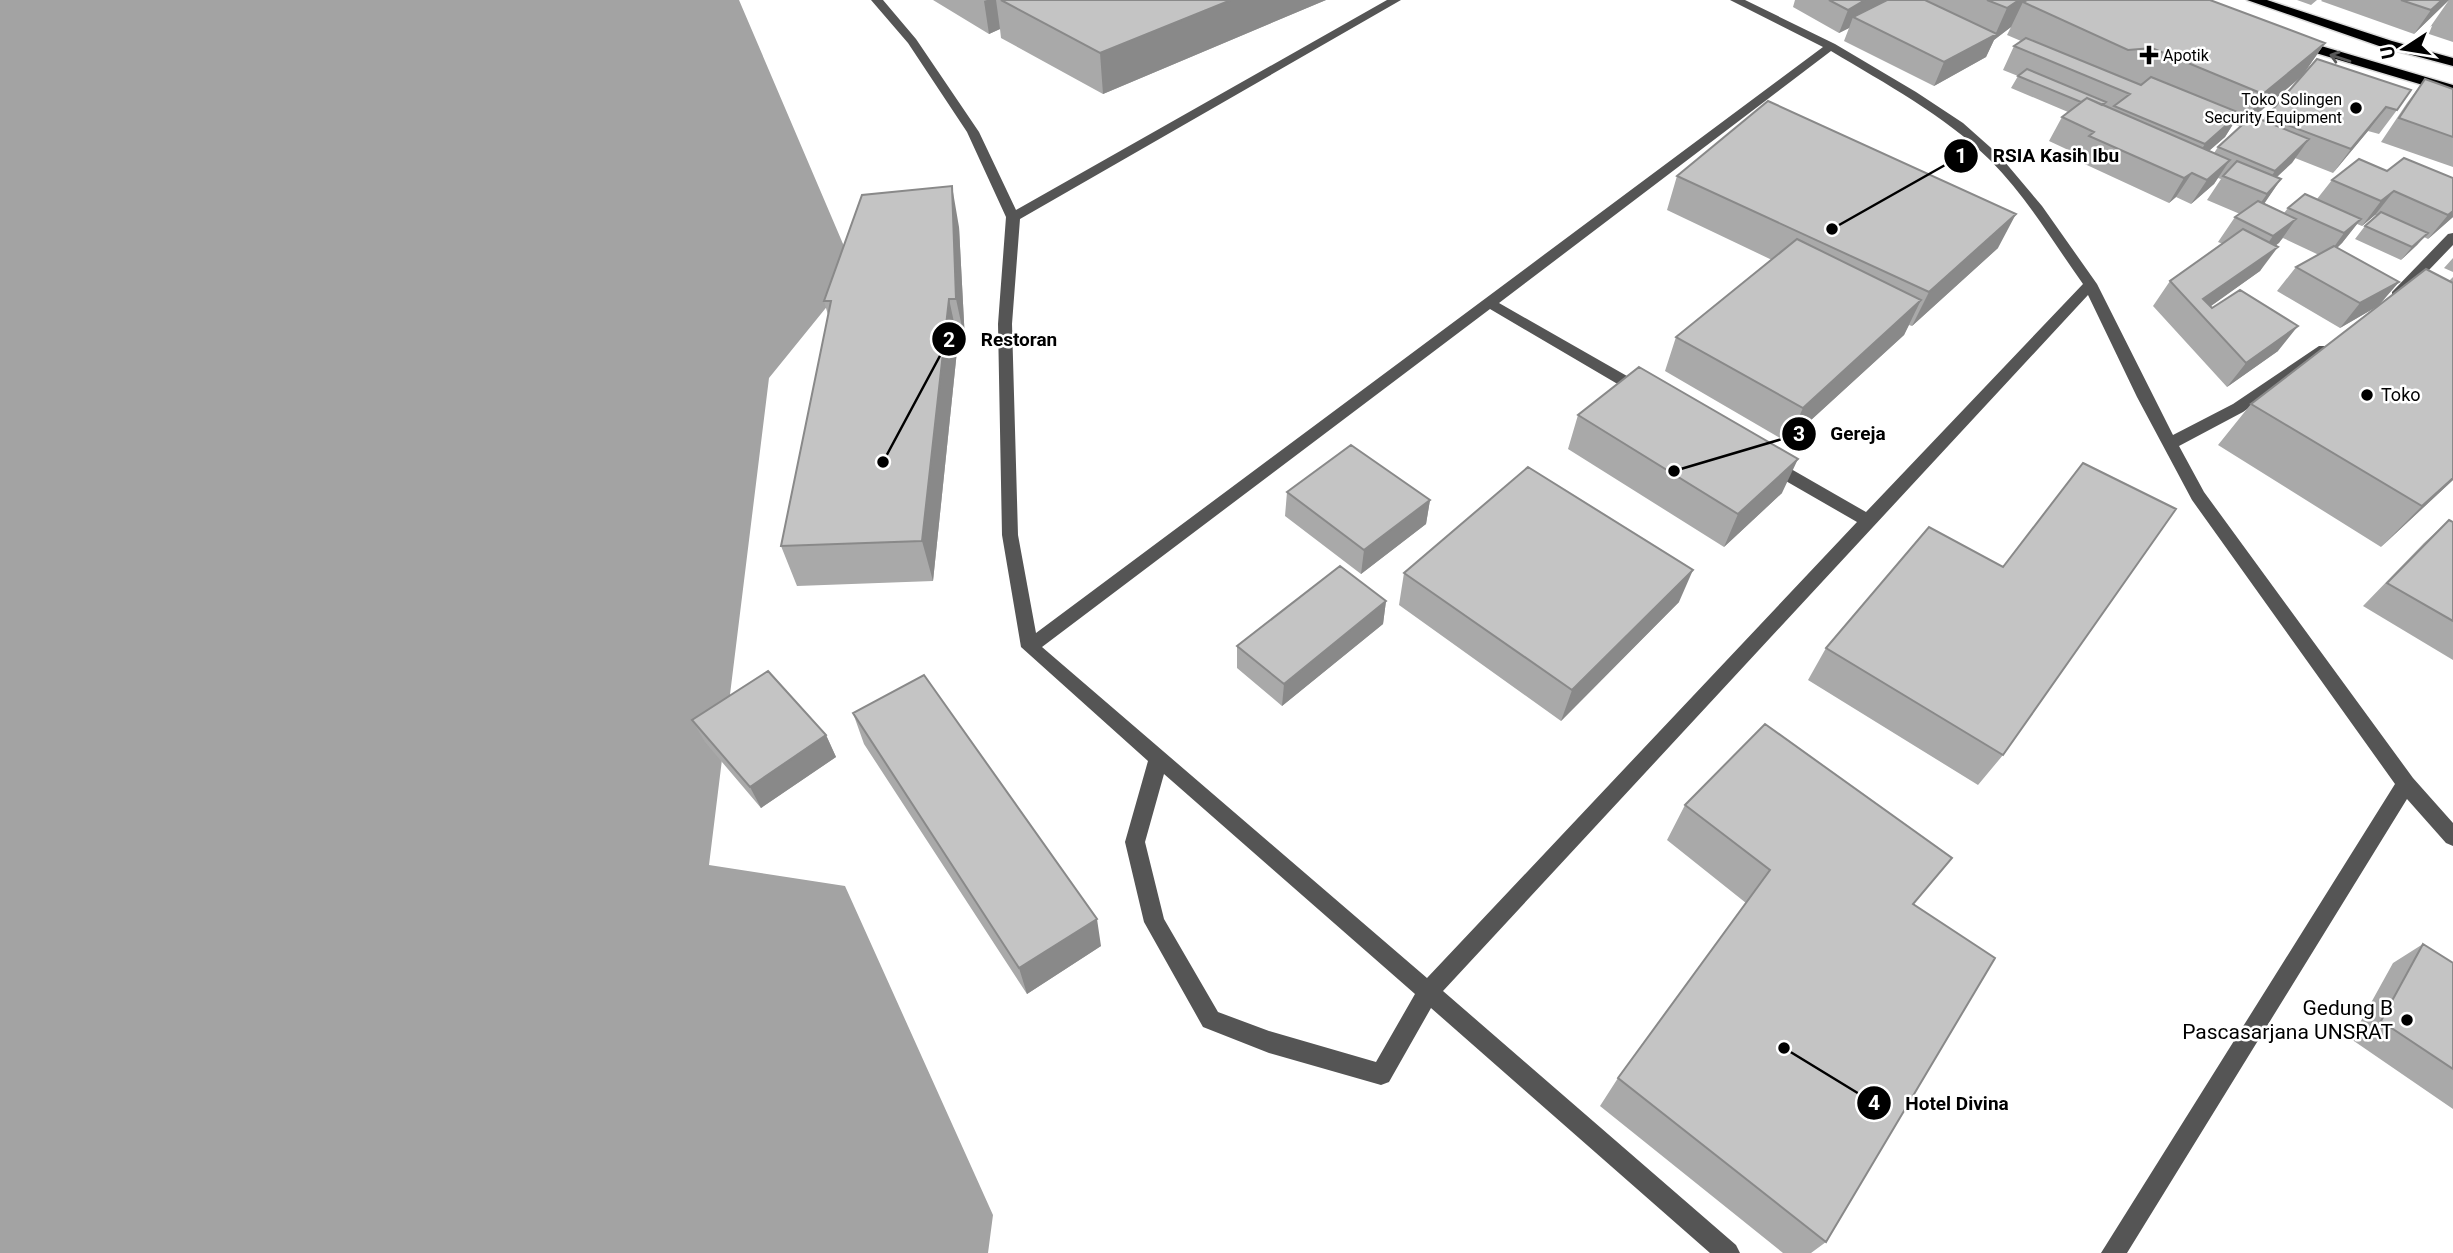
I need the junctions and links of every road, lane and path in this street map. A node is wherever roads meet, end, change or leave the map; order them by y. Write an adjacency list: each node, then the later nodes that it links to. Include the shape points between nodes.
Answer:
1 (877, 0): 9 (street, via 912,41 973,132)
2 (1395, 0): 9 (street)
3 (1736, 0): 6 (street)
4 (2254, 0): 7 (highway)
5 (2285, 39): 8 (highway, one-way to 5)
6 (1831, 46): 11 (street, via 1959,126 1995,158); 12 (street)
7 (2453, 62)
8 (2453, 90)
9 (1013, 217): 19 (street, via 1005,324 1010,535)
10 (2453, 237): 13 (street)
11 (2090, 285): 16 (street); 18 (street)
12 (1489, 303): 15 (street); 19 (street)
13 (2388, 305)
14 (2334, 342): 16 (street, via 2238,408)
15 (1655, 398)
16 (2170, 444): 21 (street, via 2198,496)
17 (1761, 460): 18 (street)
18 (1868, 521): 23 (street)
19 (1030, 647): 20 (street)
20 (1159, 758): 23 (street); 23 (street, via 1135,842 1154,922 1211,1020 1381,1074)
21 (2406, 784): 22 (street); 25 (street)
22 (2453, 837)
23 (1428, 992): 24 (street)
24 (1728, 1253)
25 (2113, 1253)

